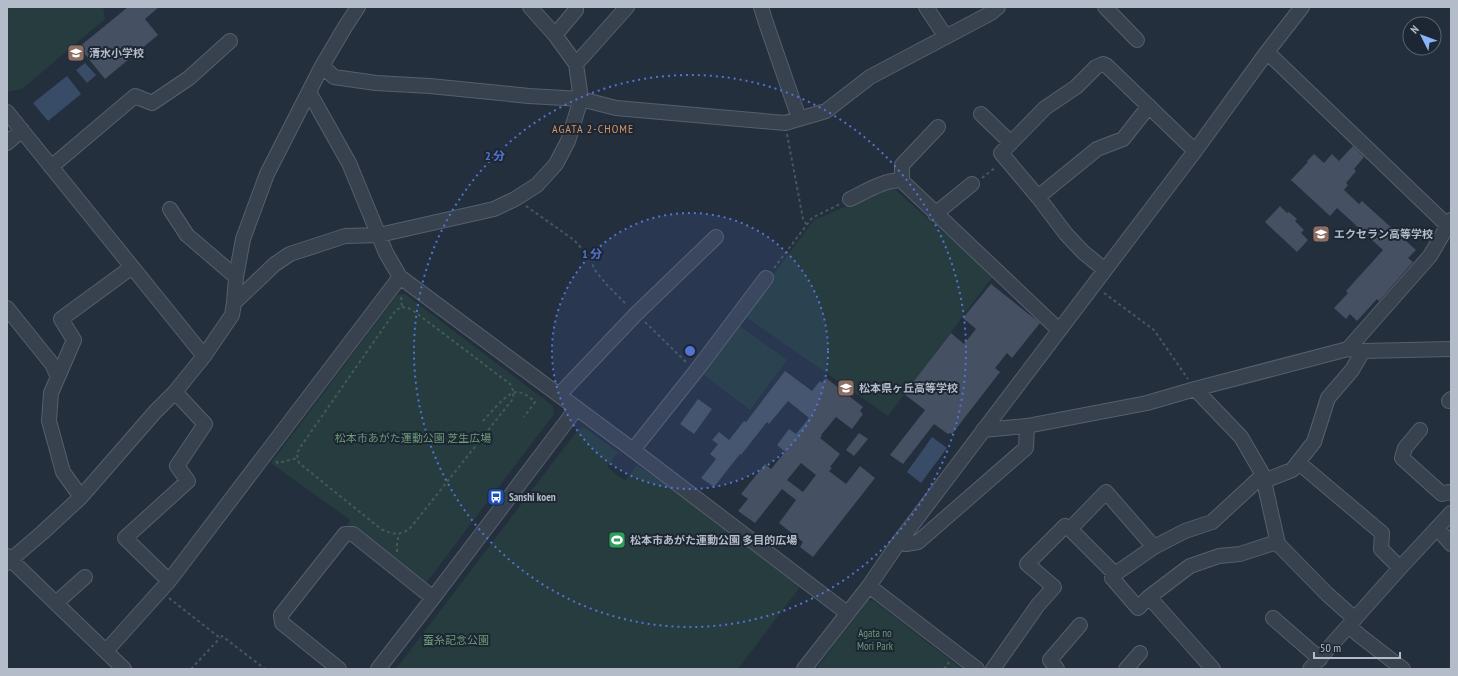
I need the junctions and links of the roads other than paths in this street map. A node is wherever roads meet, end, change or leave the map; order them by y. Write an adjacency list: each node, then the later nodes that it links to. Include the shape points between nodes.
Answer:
1 (358, 7): 16 (street)
2 (530, 7): 10 (street)
3 (576, 7): 10 (street)
4 (627, 7): 15 (street)
5 (761, 7): 22 (street)
6 (926, 7): 11 (street)
7 (998, 7): 11 (street)
8 (1302, 7): 14 (street)
9 (1101, 9): 12 (street)
10 (555, 35): 15 (street)
11 (946, 37): 22 (street, via 870,77 826,111)
12 (1137, 40)
13 (230, 41): 28 (street, via 189,78 152,103 135,96)
14 (1267, 52): 27 (street); 35 (street)
15 (576, 64): 18 (street)
16 (322, 66): 17 (street); 18 (street, via 334,77 376,83)
17 (309, 92): 36 (street, via 349,163); 40 (street, via 267,174 243,238)
18 (580, 99): 22 (street, via 616,108 784,123); 36 (street, via 568,141 556,164 537,185 494,209)
19 (1149, 106): 26 (street, via 1107,66 1100,64 1076,87 1045,108); 27 (street); 31 (street, via 1123,139 1097,149)
20 (7, 112): 24 (street)
21 (981, 114): 26 (street)
22 (799, 118)
23 (938, 127): 29 (street, via 902,165)
24 (22, 130): 25 (street); 28 (street)
25 (7, 143)
26 (1011, 143): 31 (street, via 1001,153)
27 (1195, 151): 39 (street)
28 (51, 167): 38 (street)
29 (902, 181): 32 (street, via 896,179); 34 (street)
30 (972, 184): 34 (street)
31 (1038, 196): 39 (street, via 1082,252)
32 (850, 199)
33 (170, 208): 40 (street, via 187,235)
34 (935, 214): 45 (street)
35 (1449, 223): 46 (street, via 1430,256)
36 (379, 235): 41 (street); 43 (street, via 345,236 290,254 275,264)
37 (716, 237): 53 (street, via 636,314)
38 (132, 267): 49 (street); 50 (street, via 61,318 74,340)
39 (1105, 270): 45 (street)
40 (236, 277): 43 (street)
41 (400, 277): 53 (street); 74 (street)
42 (766, 278): 58 (street)
43 (234, 303): 49 (street, via 232,316)
44 (7, 308): 50 (street, via 52,364)
45 (1059, 330): 56 (street)
46 (1348, 349): 48 (street); 51 (street)
47 (1451, 349): 48 (street)
48 (1363, 351): 59 (street, via 1352,370 1328,398 1314,442)
49 (204, 356): 52 (street)
50 (58, 377): 62 (street, via 51,393 49,421 64,472)
51 (1194, 388): 55 (street, via 1147,403); 60 (street, via 1241,437)
52 (175, 392): 62 (street); 74 (street, via 205,424 177,466 188,481 125,538)
53 (560, 395): 54 (street)
54 (576, 408): 58 (street); 77 (street)
55 (1027, 426): 56 (street); 66 (street, via 1026,448 918,542)
56 (983, 430): 66 (street)
57 (1420, 430): 61 (street, via 1405,448 1402,458 1442,494)
58 (633, 450): 79 (street)
59 (1298, 463): 60 (street, via 1292,470); 71 (street, via 1382,533 1381,549)
60 (1264, 478): 67 (street); 69 (street, via 1212,522 1185,531)
61 (1451, 493)
62 (81, 497): 70 (street)
63 (1451, 513): 64 (street)
64 (1437, 528): 68 (street); 71 (street)
65 (1070, 529): 69 (street, via 1106,492); 72 (street); 91 (street, via 1065,526 1027,564 1054,587 1038,605)
66 (899, 542): 75 (street)
67 (1277, 542): 76 (street, via 1190,566); 81 (street)
68 (1451, 544)
69 (1154, 547): 72 (street)
70 (8, 560): 78 (street)
71 (1400, 568): 81 (street)
72 (1115, 574): 76 (street, via 1112,578 1138,608)
73 (85, 577): 78 (street)
74 (169, 581): 83 (street)
75 (869, 586): 79 (street); 90 (street)
76 (1149, 597): 94 (street)
77 (433, 598): 87 (street, via 353,534 345,534 281,615 282,623); 88 (street)
78 (56, 603): 83 (street)
79 (847, 613): 89 (street)
80 (1273, 618): 85 (street)
81 (1352, 622): 85 (street); 95 (street, via 1359,635)
82 (1080, 625): 92 (street, via 1050,660)
83 (106, 651): 86 (street)
84 (1140, 653): 93 (street)
85 (1315, 664)
86 (120, 668)
87 (339, 669)
88 (378, 669)
89 (804, 669)
90 (977, 669)
91 (993, 669)
92 (1058, 669)
93 (1126, 669)
94 (1213, 669)
95 (1403, 669)

